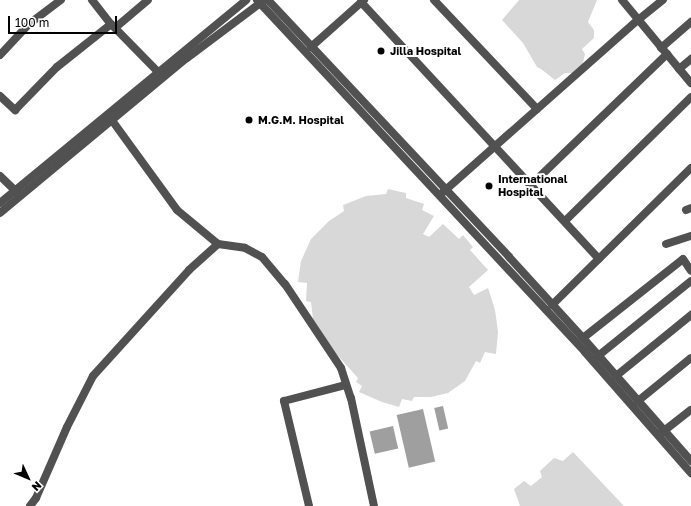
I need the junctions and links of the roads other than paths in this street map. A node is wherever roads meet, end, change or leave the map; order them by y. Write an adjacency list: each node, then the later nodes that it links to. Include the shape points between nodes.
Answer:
1 (61, 0): 15 (street, via 29,24)
2 (92, 0): 12 (street)
3 (148, 0): 12 (street)
4 (246, 0): 18 (street)
5 (434, 0): 22 (street)
6 (622, 0): 10 (street)
7 (663, 0): 10 (street)
8 (262, 1): 13 (street); 23 (street, via 218,33); 30 (street)
9 (362, 1): 13 (street); 24 (street)
10 (638, 20): 14 (street); 22 (street)
11 (691, 22): 14 (street)
12 (113, 26): 18 (street); 20 (street, via 57,67 15,110)
13 (312, 47): 28 (street)
14 (664, 51): 17 (street); 27 (street)
15 (0, 54)
16 (691, 59): 17 (street)
17 (680, 69): 19 (street)
18 (159, 73): 29 (street)
19 (691, 83)
20 (0, 96)
21 (691, 97): 33 (street)
22 (537, 109): 24 (street)
23 (111, 120): 29 (street); 35 (street, via 177,210)
24 (495, 146): 27 (street); 28 (street)
25 (691, 168): 37 (street)
26 (0, 176): 29 (street)
27 (531, 185): 33 (street)
28 (446, 190): 30 (street); 40 (street)
29 (18, 193): 31 (street); 32 (street)
30 (439, 195): 49 (street)
31 (0, 203)
32 (0, 213)
33 (565, 221): 37 (street)
34 (691, 236): 36 (street)
35 (218, 244): 46 (street, via 245,248 262,258 285,284 341,368); 52 (street, via 189,270 93,376)
36 (666, 244)
37 (599, 259): 40 (street)
38 (691, 268): 42 (street, via 683,259)
39 (691, 281): 43 (street)
40 (552, 305): 42 (street)
41 (691, 315): 45 (street)
42 (583, 338): 43 (street)
43 (598, 356): 45 (street)
44 (691, 358): 47 (street)
45 (616, 376): 47 (street)
46 (346, 385): 53 (street, via 284,401); 54 (street)
47 (638, 401): 49 (street)
48 (691, 410): 49 (street)
49 (660, 433): 50 (street); 51 (street)
50 (691, 462)
51 (691, 473)
52 (30, 506)
53 (309, 506)
54 (374, 506)

